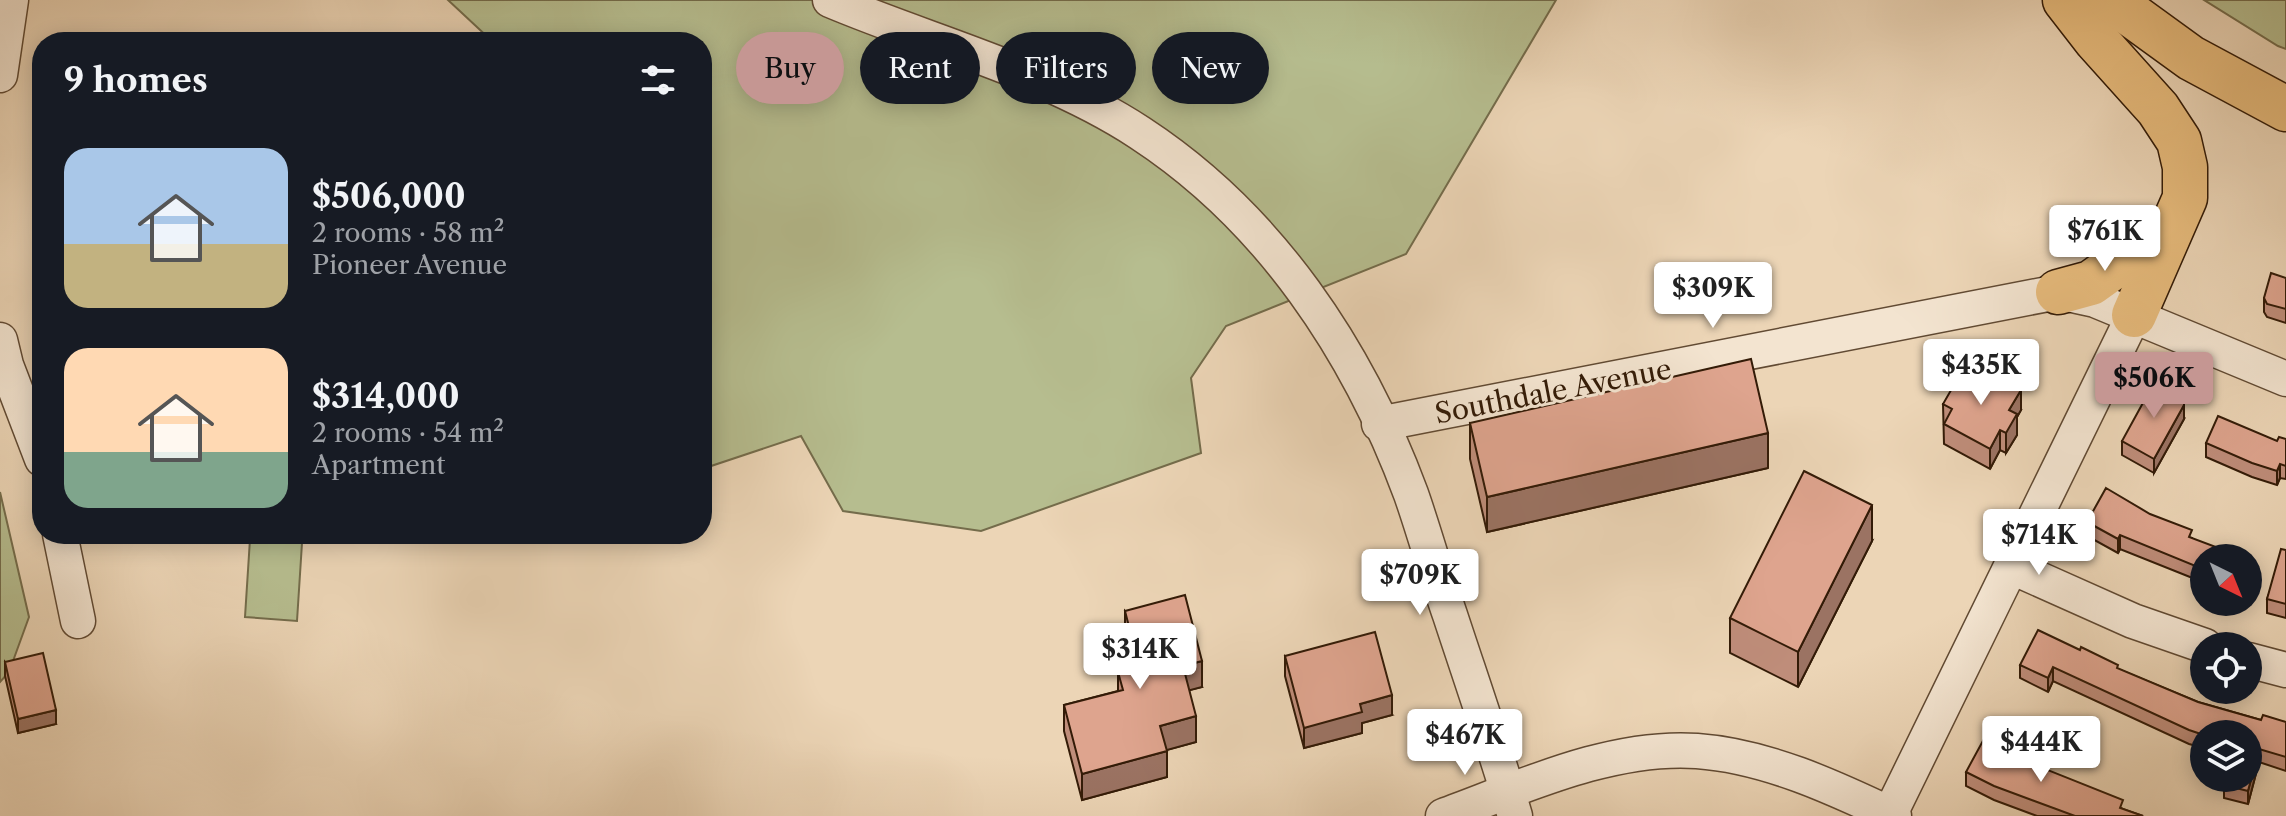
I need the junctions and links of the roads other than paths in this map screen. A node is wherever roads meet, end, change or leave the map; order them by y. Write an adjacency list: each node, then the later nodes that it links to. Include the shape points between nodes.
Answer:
1 (11, 0): 5 (street)
2 (830, 0): 12 (street, via 1066,93 1140,133 1277,254 1317,307)
3 (2065, 0): 7 (highway, via 2179,141 2185,198)
4 (2111, 0): 6 (highway, via 2191,58)
5 (0, 75)
6 (2286, 109)
7 (2177, 221): 8 (highway, via 2091,283); 9 (highway)
8 (2058, 292): 9 (street); 12 (street, Southdale Avenue)
9 (2134, 315): 11 (street); 15 (street)
10 (0, 340): 13 (street)
11 (2286, 379)
12 (1379, 424): 20 (street, via 1410,493)
13 (32, 433)
14 (61, 544): 16 (street)
15 (2012, 567): 17 (street); 21 (street)
16 (78, 621)
17 (2190, 641)
18 (2262, 664): 19 (street)
19 (2286, 670)
20 (1511, 804): 21 (street, via 1620,758 1694,751 1760,762); 22 (street)
21 (1892, 815)
22 (1443, 816)

